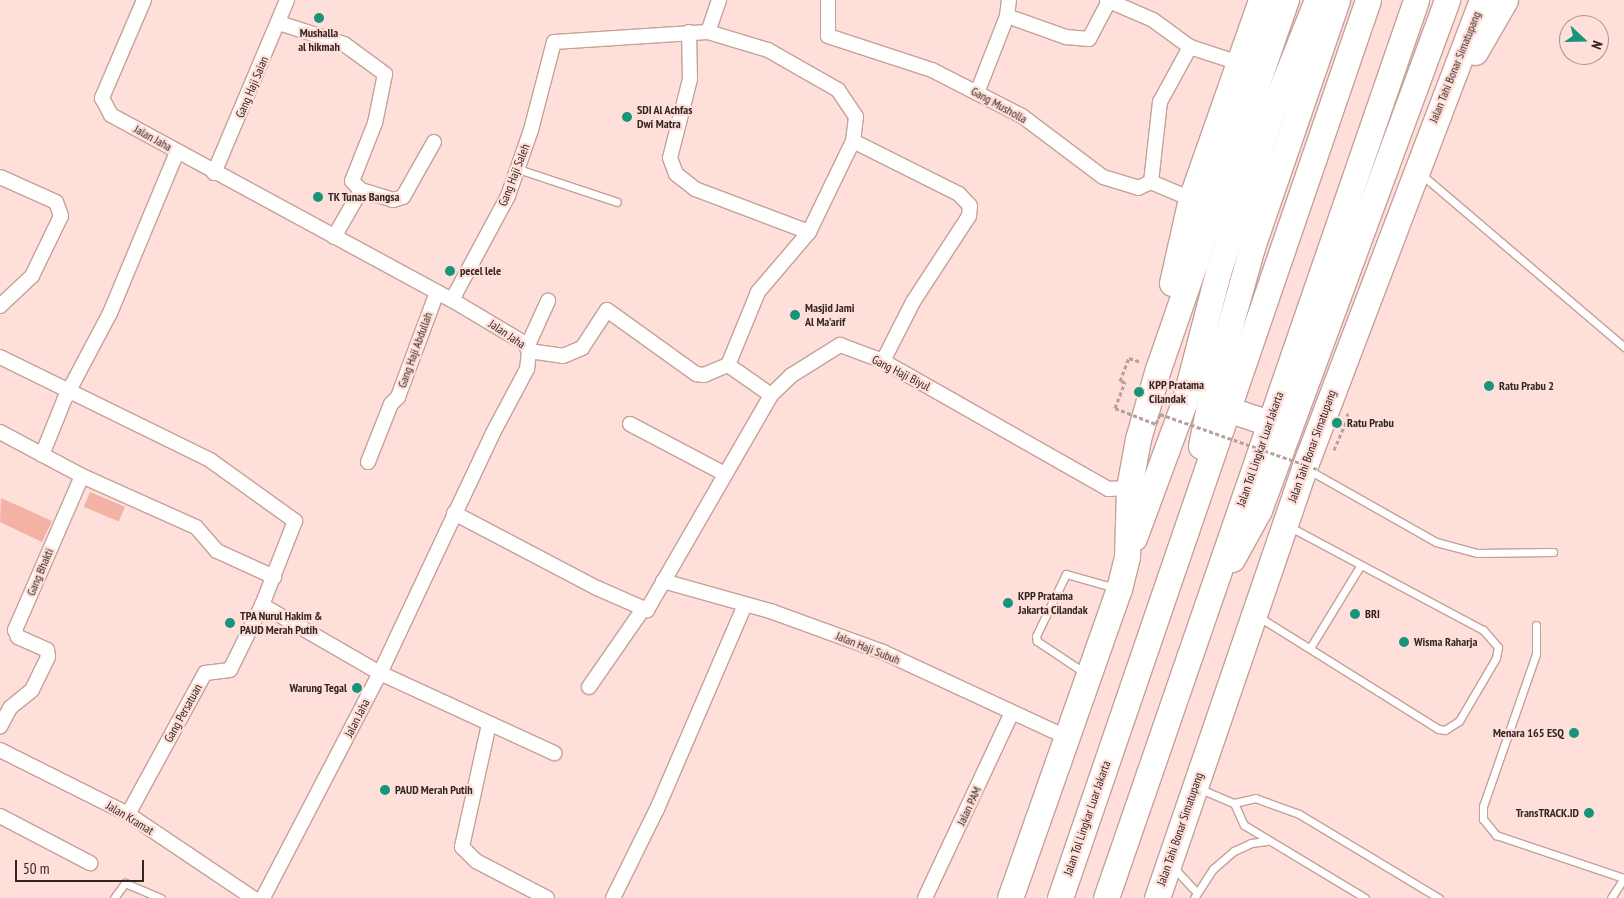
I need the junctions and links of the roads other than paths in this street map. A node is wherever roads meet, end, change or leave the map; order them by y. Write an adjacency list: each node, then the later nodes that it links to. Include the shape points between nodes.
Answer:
1 (144, 0): 26 (street, Jalan Jaha, via 102,98 111,115)
2 (287, 0): 17 (street, Gang Haji Saian)
3 (719, 0): 19 (street)
4 (828, 0): 22 (street, Gang Musholla, via 828,36 932,70)
5 (1009, 0): 16 (street)
6 (1108, 0): 16 (street, via 1089,39 1066,37); 20 (street, via 1153,20)
7 (1261, 0): 21 (highway)
8 (1286, 0): 45 (highway)
9 (1317, 0): 63 (highway, via 1272,112 1219,269 1184,403)
10 (1337, 0): 60 (highway, via 1232,315 1213,386)
11 (1368, 0): 49 (highway, Jalan Tol Lingkar Luar Jakarta)
12 (1416, 0): 50 (highway, Jalan Tol Lingkar Luar Jakarta)
13 (1447, 0): 64 (highway, via 1259,510 1237,554 1227,563)
14 (1482, 0): 23 (highway, Jalan Tahi Bonar Simatupang)
15 (1505, 0): 23 (highway)
16 (1007, 16): 22 (street)
17 (280, 23): 29 (street, Gang Haji Saian); 32 (street, via 344,44 385,74 374,123 352,181)
18 (689, 32): 19 (street); 27 (street, Gang Haji Saleh, via 554,42); 35 (street, via 690,79 670,158 676,174 695,189)
19 (708, 32): 24 (street, via 768,50 838,90 856,117)
20 (1190, 47): 21 (street); 31 (street, via 1160,102)
21 (1239, 63): 33 (highway)
22 (977, 93): 31 (street, Gang Musholla, via 1022,116 1103,177 1138,188)
23 (1432, 125): 28 (highway, Jalan Tahi Bonar Simatupang)
24 (853, 141): 35 (street); 44 (street, via 959,194 970,206 969,216 914,302)
25 (434, 142): 32 (street, via 403,197 393,200)
26 (177, 152): 29 (street, Jalan Jaha); 47 (street, via 110,313)
27 (518, 169): 34 (lane); 38 (street, Gang Haji Saleh, via 508,196)
28 (1416, 169): 41 (lane); 55 (highway, Jalan Tahi Bonar Simatupang)
29 (214, 173): 36 (street, Jalan Jaha)
30 (0, 177): 40 (street, via 56,202 61,216 32,276)
31 (1151, 182): 33 (street, Gang Musholla)
32 (361, 190): 36 (street)
33 (1191, 199): 45 (highway)
34 (617, 202)
35 (809, 232): 46 (street, via 758,292)
36 (334, 237): 37 (street, Jalan Jaha)
37 (437, 292): 38 (street, Jalan Jaha); 54 (street, Gang Haji Abdullah, via 398,397 391,404)
38 (452, 300): 42 (street, Jalan Jaha)
39 (548, 301): 42 (street)
40 (0, 306)
41 (1624, 347)
42 (528, 349): 46 (street, via 563,356 582,348 608,310 696,374 704,376); 59 (street, Jalan Jaha, via 527,369)
43 (0, 357): 47 (street)
44 (883, 361): 48 (street, Gang Haji Biyul, via 840,345 792,375); 58 (street, Gang Haji Biyul, via 1108,489)
45 (1160, 362): 58 (highway, via 1138,438)
46 (728, 365): 48 (street)
47 (70, 390): 53 (street); 66 (street, Gang Persatuan, via 210,460 295,520)
48 (771, 396): 56 (street)
49 (1228, 408): 50 (highway); 60 (highway, Jalan Tol Lingkar Luar Jakarta)
50 (1269, 423): 64 (highway, Jalan Tol Lingkar Luar Jakarta)
51 (630, 424): 56 (street)
52 (0, 432): 53 (street)
53 (42, 455): 57 (street)
54 (368, 462)
55 (1310, 468): 61 (highway, Jalan Tahi Bonar Simatupang); 62 (lane, via 1442,544 1477,553)
56 (725, 474): 67 (street)
57 (82, 476): 66 (street, via 196,527 217,551); 80 (street, Gang Bhakti, via 15,630 18,637 47,650 48,657 32,690 10,708)
58 (1130, 488): 63 (highway)
59 (454, 513): 71 (street); 75 (street, Jalan Jaha)
60 (1189, 520): 88 (highway, Jalan Tol Lingkar Luar Jakarta)
61 (1284, 524): 65 (lane); 72 (highway, Jalan Tahi Bonar Simatupang)
62 (1553, 552)
63 (1127, 556): 68 (highway)
64 (1219, 564): 104 (highway, Jalan Tol Lingkar Luar Jakarta)
65 (1360, 566): 74 (lane); 74 (lane, via 1483,630 1494,639 1498,647 1496,658 1459,721 1446,730 1438,729)
66 (274, 577): 69 (street, Gang Persatuan)
67 (663, 582): 70 (street, Jalan Haji Subuh); 71 (street, via 650,608)
68 (1119, 589): 76 (highway); 76 (lane, via 1066,574 1036,636 1037,641)
69 (262, 605): 75 (street); 86 (street, Gang Persatuan, via 230,670 205,673)
70 (745, 605): 78 (street, Jalan Haji Subuh, via 882,652); 99 (street, via 657,809)
71 (643, 609): 77 (street)
72 (1254, 615): 74 (lane); 84 (highway, Jalan Tahi Bonar Simatupang)
73 (1536, 625): 92 (lane, via 1536,654 1483,806 1482,819 1496,835)
74 (1310, 648)
75 (380, 673): 79 (street); 97 (street, Jalan Jaha)
76 (1088, 675): 81 (highway)
77 (588, 687)
78 (1011, 714): 81 (street, Jalan Haji Subuh); 100 (street, Jalan PAM)
79 (489, 724): 83 (street); 98 (street, via 462,847 476,861)
80 (0, 728)
81 (1066, 737): 101 (highway)
82 (0, 750): 86 (street, Jalan Kramat)
83 (554, 753)
84 (1195, 787): 85 (lane); 91 (highway, Jalan Tahi Bonar Simatupang)
85 (1234, 803): 89 (lane, via 1244,825); 107 (lane, via 1255,798 1300,814)
86 (128, 814): 96 (street, Jalan Kramat)
87 (0, 816): 90 (street)
88 (1080, 840): 102 (highway, via 1060,865); 103 (highway, Jalan Tol Lingkar Luar Jakarta)
89 (1267, 841): 93 (lane, via 1251,843 1234,851 1213,869); 106 (lane)
90 (90, 863)
91 (1169, 863): 93 (lane); 105 (highway, Jalan Tahi Bonar Simatupang)
92 (1624, 878): 108 (lane)
93 (1195, 895)
94 (114, 898): 95 (lane, via 125,883)
95 (161, 898)
96 (253, 898)
97 (263, 898)
98 (547, 898)
99 (613, 898)
100 (925, 898)
101 (1010, 898)
102 (1045, 898)
103 (1060, 898)
104 (1106, 898)
105 (1157, 898)
106 (1365, 898)
107 (1439, 898)
108 (1612, 898)

